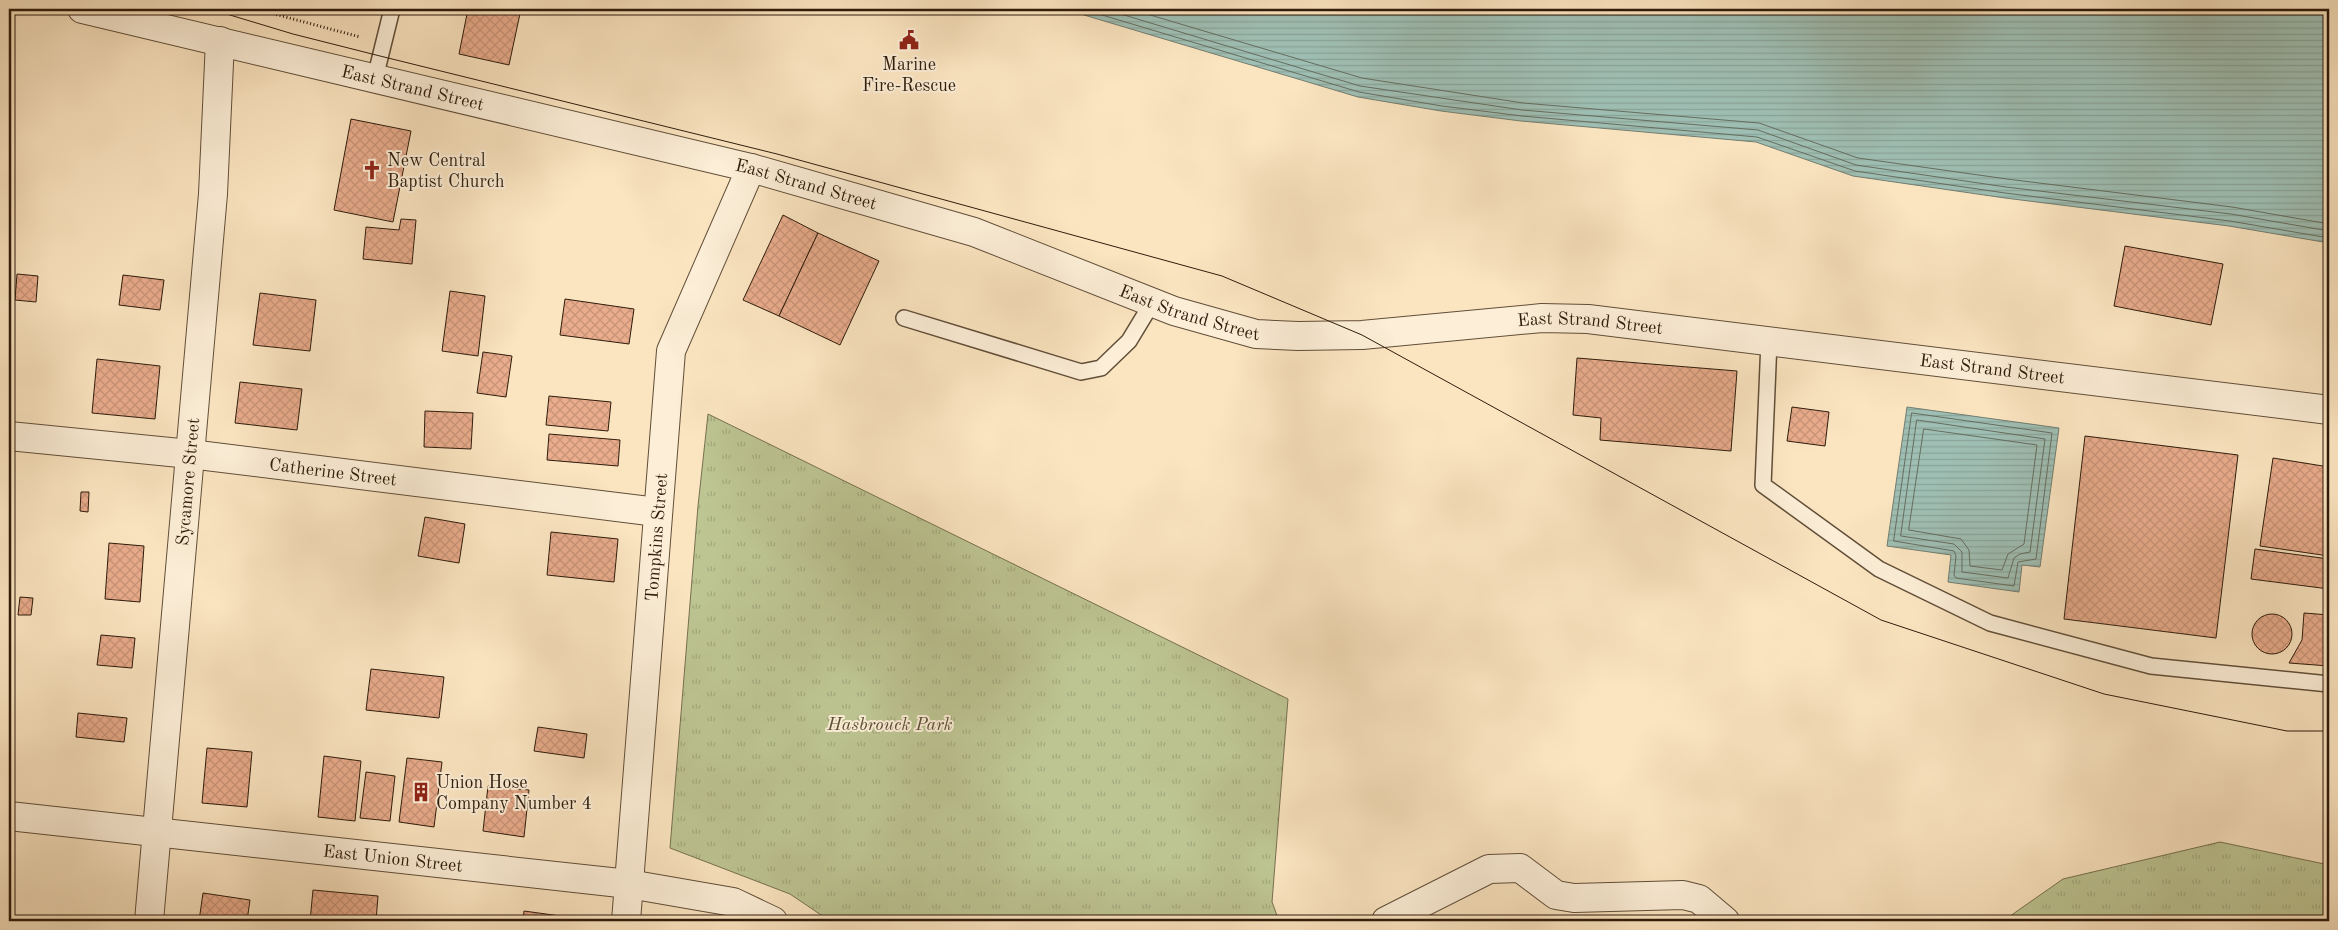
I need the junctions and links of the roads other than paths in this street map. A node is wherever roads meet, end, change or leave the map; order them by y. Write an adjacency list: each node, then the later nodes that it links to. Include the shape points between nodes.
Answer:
1 (82, 9): 3 (street, East Strand Street)
2 (392, 9): 4 (lane)
3 (220, 41): 4 (street, East Strand Street); 11 (street, Sycamore Street, via 213,194)
4 (375, 78): 5 (street, East Strand Street)
5 (750, 168): 6 (street, East Strand Street, via 974,232); 12 (street, Tompkins Street, via 671,351)
6 (1152, 303): 7 (lane, via 1122,348 1101,368 1081,372); 8 (street, East Strand Street, via 1256,334 1362,335 1542,318 1588,318)
7 (904, 318)
8 (1769, 341): 9 (street, East Strand Street); 13 (lane, via 1763,485 1879,569 1990,623 2151,666)
9 (2329, 410)
10 (9, 436): 11 (street, Catherine Street)
11 (190, 454): 12 (street, Catherine Street); 15 (street, Sycamore Street)
12 (657, 512): 16 (street, Tompkins Street)
13 (2329, 684)
14 (9, 816): 15 (street, East Union Street)
15 (157, 832): 16 (street, East Union Street); 17 (street, Sycamore Street)
16 (629, 884): 18 (street, Tompkins Street); 19 (street, East Union Street, via 733,902)
17 (149, 921)
18 (626, 921)
19 (773, 921)
20 (1386, 921): 21 (street, via 1489,869 1512,868 1520,868 1556,895 1574,898 1683,895 1699,899)
21 (1725, 921)

